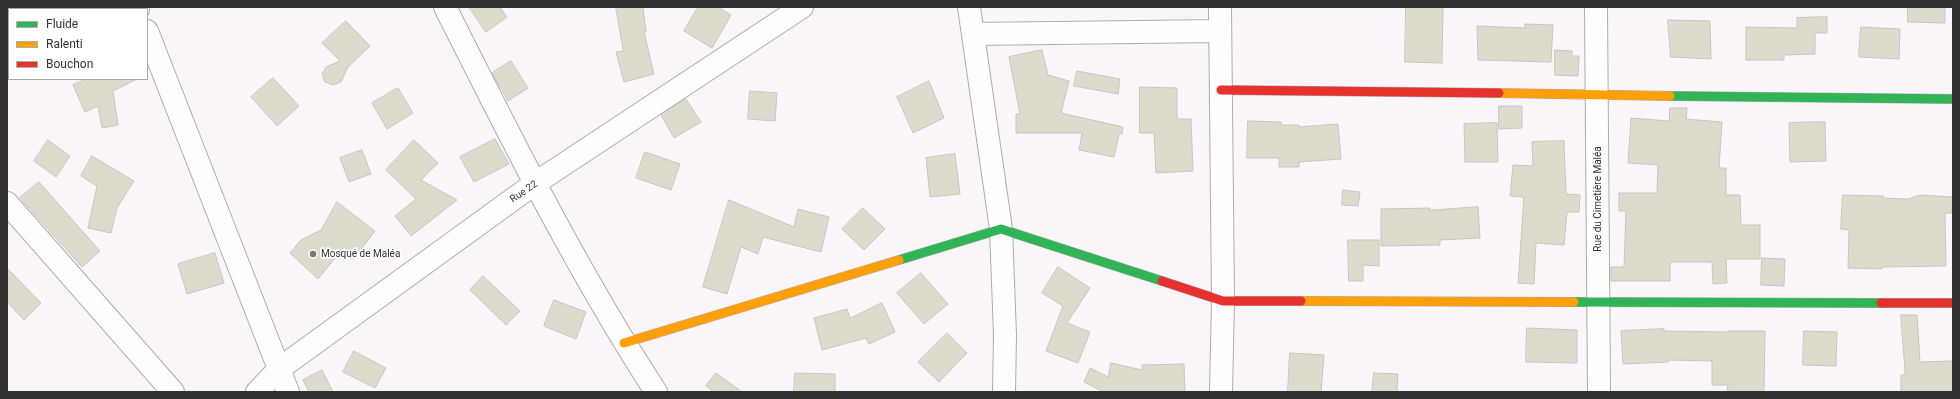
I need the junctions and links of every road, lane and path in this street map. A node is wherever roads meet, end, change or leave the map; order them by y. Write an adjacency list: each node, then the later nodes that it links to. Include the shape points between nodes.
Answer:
1 (445, 7): 12 (street)
2 (802, 7): 12 (street, Rue 22)
3 (969, 7): 8 (street)
4 (1220, 7): 6 (street)
5 (1596, 7): 10 (street, Rue du Cimetière Maléa)
6 (1220, 31): 8 (street); 9 (street)
7 (148, 34): 19 (street)
8 (973, 34): 14 (street)
9 (1221, 90): 10 (street); 15 (street)
10 (1597, 94): 11 (street); 16 (street, Rue du Cimetière Maléa)
11 (1953, 99)
12 (534, 184): 18 (street); 19 (street, Rue 22)
13 (7, 203): 20 (street)
14 (1001, 229): 15 (street); 18 (street); 24 (street, via 1005,335)
15 (1223, 301): 16 (street); 25 (street)
16 (1598, 302): 17 (street); 26 (street, Rue du Cimetière Maléa)
17 (1953, 303)
18 (624, 343): 23 (street)
19 (279, 369): 21 (street, Rue 22); 22 (street)
20 (173, 392)
21 (257, 392)
22 (288, 392)
23 (656, 392)
24 (1004, 392)
25 (1221, 392)
26 (1599, 392)

